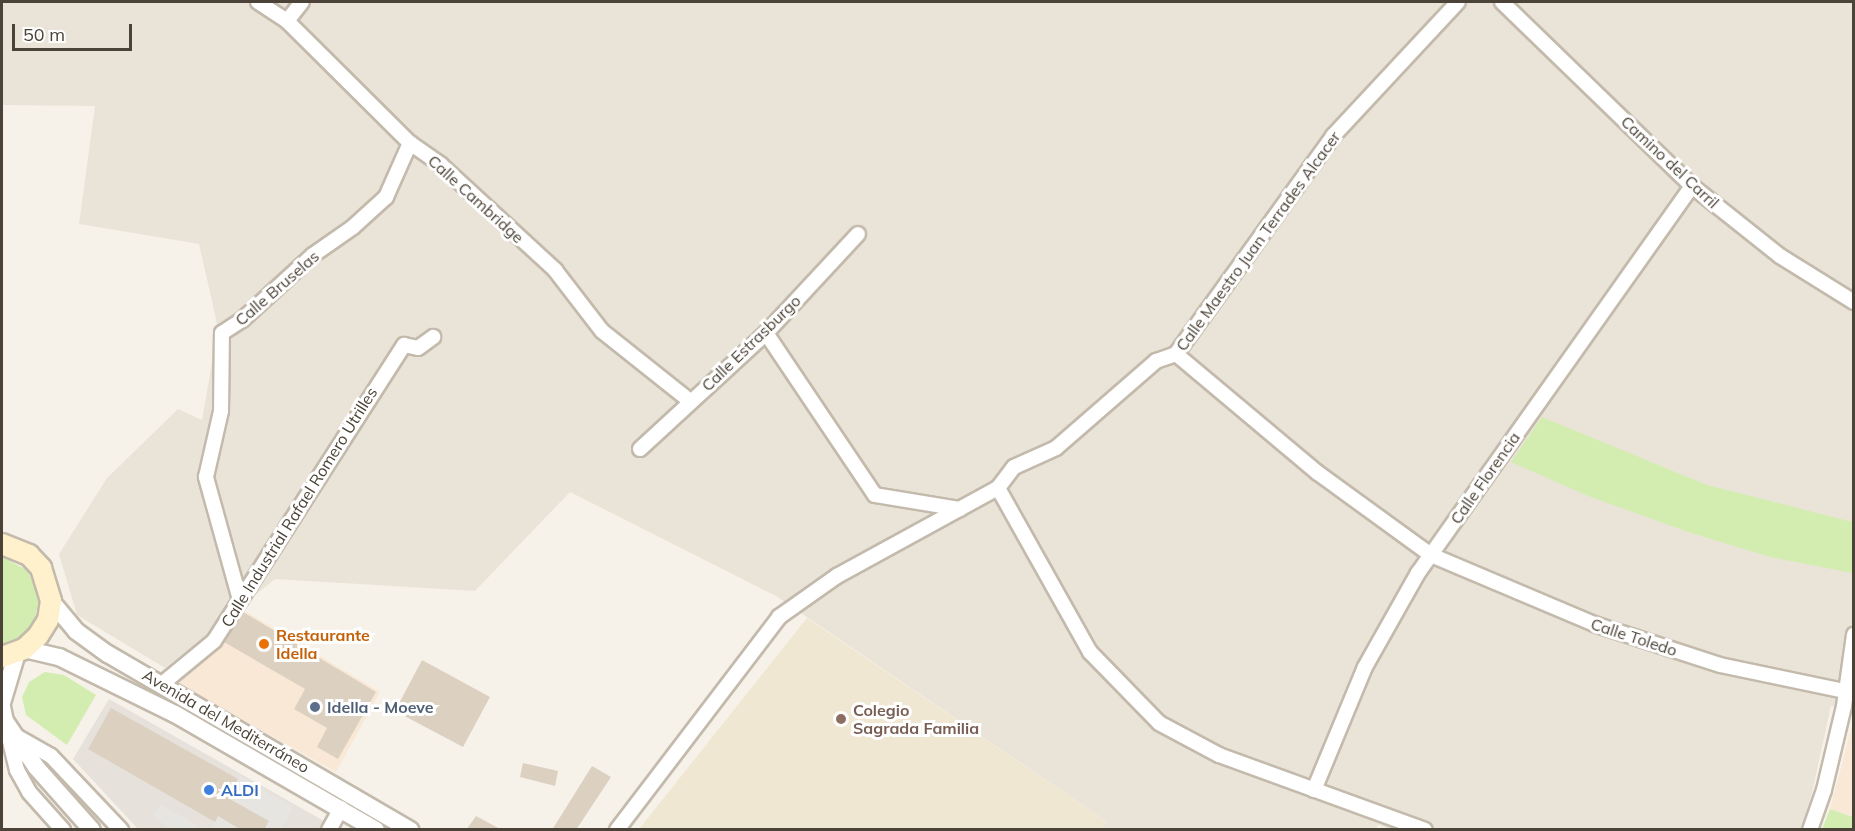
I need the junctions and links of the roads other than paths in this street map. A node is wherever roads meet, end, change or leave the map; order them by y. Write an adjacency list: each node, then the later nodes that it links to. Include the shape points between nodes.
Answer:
1 (258, 2): 5 (street, Calle Cambridge)
2 (302, 2): 5 (street)
3 (1458, 2): 12 (street, Calle Maestro Juan Terrades Alcacer, via 1333,136)
4 (1502, 2): 7 (street, Camino del Carril)
5 (287, 21): 6 (street, Calle Cambridge)
6 (410, 143): 13 (street, Calle Cambridge, via 441,165 555,270 602,331); 19 (street, Calle Bruselas, via 386,197 222,333 221,411 206,477)
7 (1692, 186): 9 (street, Camino del Carril, via 1780,256); 18 (street, Calle Florencia)
8 (858, 234): 10 (street, Calle Estrasburgo)
9 (1854, 302)
10 (766, 333): 13 (street, Calle Estrasburgo); 16 (street, via 875,495)
11 (433, 337): 19 (street, Calle Industrial Rafael Romero Utrilles, via 418,348 404,345)
12 (1176, 354): 15 (street, Calle Maestro Juan Terrades Alcacer, via 1156,361 1056,448 1014,466); 18 (street, Calle Toledo, via 1318,473)
13 (690, 401): 14 (street, Calle Estrasburgo)
14 (640, 449)
15 (999, 488): 16 (street, Calle Maestro Juan Terrades Alcacer); 27 (street, via 1090,652 1159,723 1219,755)
16 (960, 509): 36 (street, Calle Maestro Juan Terrades Alcacer, via 837,576 779,617)
17 (6, 541): 20 (main road, via 41,568)
18 (1431, 555): 24 (street, Calle Toledo, via 1594,624 1720,664); 27 (street, Calle Florencia, via 1365,667)
19 (240, 600): 23 (street, Calle Industrial Rafael Romero Utrilles, via 214,641)
20 (51, 601): 22 (main road, via 43,628); 23 (street, Avenida del Mediterráneo, via 76,631)
21 (1854, 635): 24 (street)
22 (14, 653): 25 (street); 28 (street, Avenida del Mediterráneo, via 59,657 175,714)
23 (162, 684): 35 (street, Avenida del Mediterráneo)
24 (1850, 692): 39 (street)
25 (2, 710): 26 (street); 30 (street, via 17,770 29,792)
26 (15, 736): 31 (street, via 36,767); 32 (street, via 59,762)
27 (1314, 790): 29 (street)
28 (341, 808): 33 (street); 34 (street, Avenida del Mediterráneo)
29 (1384, 816): 37 (street); 38 (street)
30 (63, 830)
31 (92, 830)
32 (121, 830)
33 (329, 830)
34 (376, 830)
35 (411, 830)
36 (617, 830)
37 (1380, 830)
38 (1425, 830)
39 (1810, 830)

